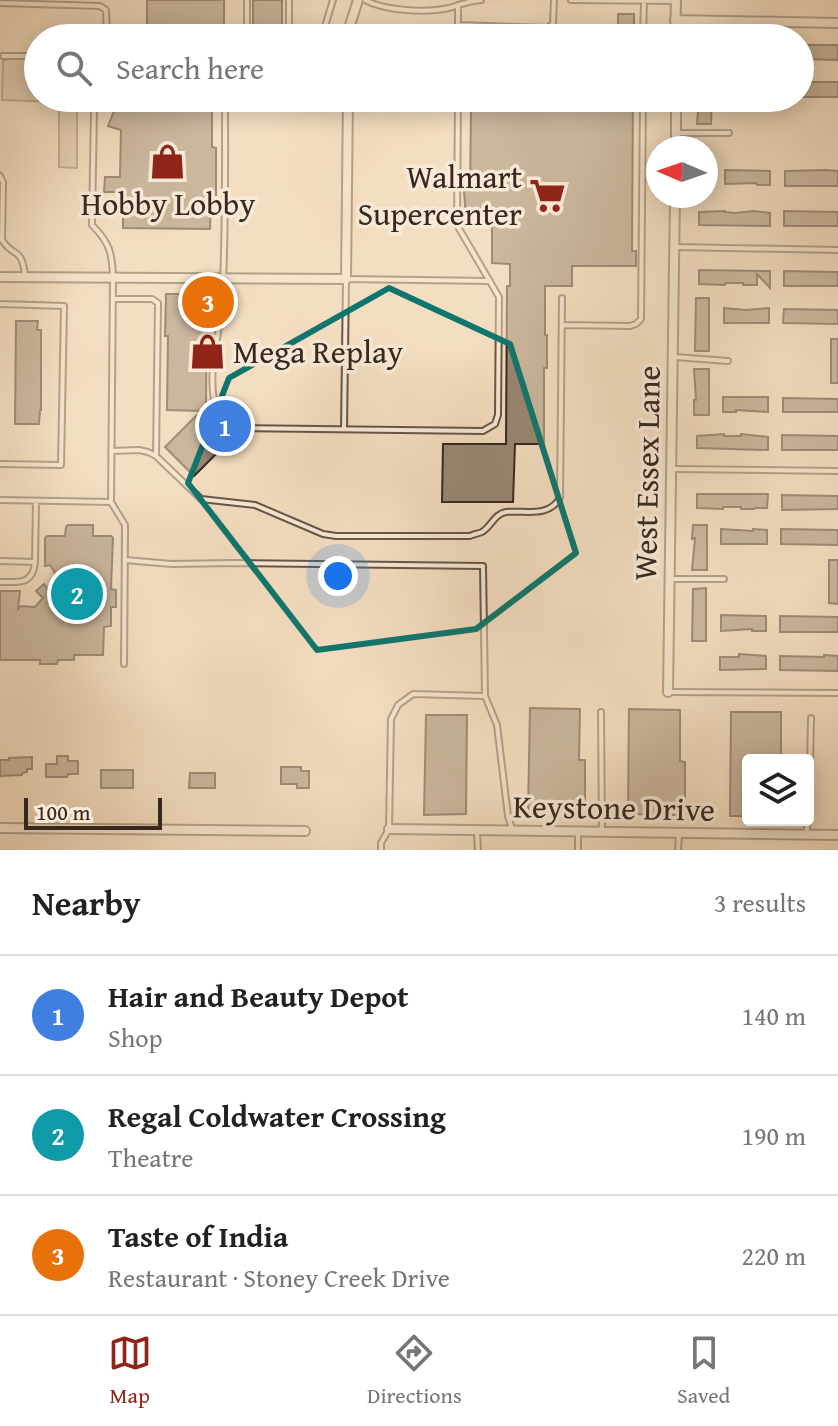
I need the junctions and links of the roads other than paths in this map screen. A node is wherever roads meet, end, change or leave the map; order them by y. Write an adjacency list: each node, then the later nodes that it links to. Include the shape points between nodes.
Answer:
1 (247, 0): 17 (lane)
2 (289, 0): 18 (lane)
3 (333, 0): 19 (lane)
4 (358, 0): 20 (street)
5 (365, 0): 13 (lane, via 387,9)
6 (481, 0): 13 (lane)
7 (554, 0): 22 (lane)
8 (571, 0): 10 (lane)
9 (676, 0): 10 (lane); 14 (street)
10 (644, 1): 23 (lane)
11 (51, 2): 12 (lane); 16 (lane, via 100,6 106,10)
12 (0, 3)
13 (458, 5): 21 (lane)
14 (675, 20): 15 (street); 24 (street)
15 (838, 23)
16 (106, 24)
17 (247, 24)
18 (288, 24)
19 (326, 24)
20 (350, 24)
21 (458, 24)
22 (553, 24)
23 (643, 24)
24 (675, 24)
25 (3, 56): 26 (lane)
26 (24, 56)
27 (94, 112): 44 (lane, via 92,225 112,252)
28 (225, 112): 46 (lane)
29 (348, 112): 45 (street)
30 (458, 112): 47 (lane, via 457,225)
31 (643, 112): 51 (lane, via 641,319 630,326)
32 (676, 112): 33 (street)
33 (677, 133): 34 (lane); 35 (street)
34 (729, 133)
35 (677, 136)
36 (0, 176): 40 (lane, via 2,240)
37 (675, 208): 41 (street, West Essex Lane)
38 (838, 250): 41 (lane)
39 (0, 251): 40 (lane)
40 (13, 251): 43 (lane, via 23,260)
41 (674, 251): 52 (street, West Essex Lane)
42 (0, 277): 43 (street)
43 (25, 277): 44 (street)
44 (113, 277): 46 (street); 49 (lane)
45 (346, 279): 46 (street); 47 (lane); 54 (lane)
46 (224, 280): 54 (lane, via 213,374 219,411 237,428)
47 (490, 281): 54 (lane, via 499,297 495,424 483,431)
48 (562, 298): 51 (lane)
49 (113, 299): 55 (lane); 56 (lane, via 158,303)
50 (0, 304): 57 (lane, via 64,306 61,465)
51 (562, 325): 56 (lane, via 560,498 549,509 504,512 470,536 323,534 255,505 201,499)
52 (672, 357): 53 (lane); 58 (street, West Essex Lane)
53 (728, 361)
54 (344, 430)
55 (111, 451): 56 (lane, via 139,450); 62 (lane)
56 (156, 456)
57 (0, 464)
58 (671, 469): 59 (lane); 66 (street, West Essex Lane)
59 (838, 471)
60 (0, 500): 61 (lane)
61 (36, 501): 62 (lane); 65 (lane)
62 (111, 502): 63 (lane, via 125,525)
63 (125, 560): 69 (lane); 72 (lane, via 483,566)
64 (0, 561): 65 (lane)
65 (35, 562): 68 (lane, via 29,578)
66 (670, 579): 67 (lane); 70 (street, West Essex Lane)
67 (724, 579)
68 (0, 582)
69 (124, 664)
70 (668, 692): 71 (lane)
71 (838, 693)
72 (485, 696): 76 (lane, via 413,694 398,705 391,719); 78 (lane, via 497,725)
73 (601, 712): 81 (lane)
74 (811, 718): 83 (lane)
75 (0, 828): 79 (street)
76 (389, 829): 77 (street, Keystone Drive); 85 (lane)
77 (477, 830): 78 (street, Keystone Drive); 86 (lane)
78 (512, 830): 80 (street, Keystone Drive)
79 (305, 831)
80 (578, 832): 81 (street, Keystone Drive); 87 (lane)
81 (602, 832): 82 (street, Keystone Drive)
82 (679, 833): 83 (street, Keystone Drive); 88 (lane)
83 (806, 834): 84 (street, Keystone Drive)
84 (838, 835)
85 (381, 850)
86 (478, 850)
87 (578, 850)
88 (678, 850)

